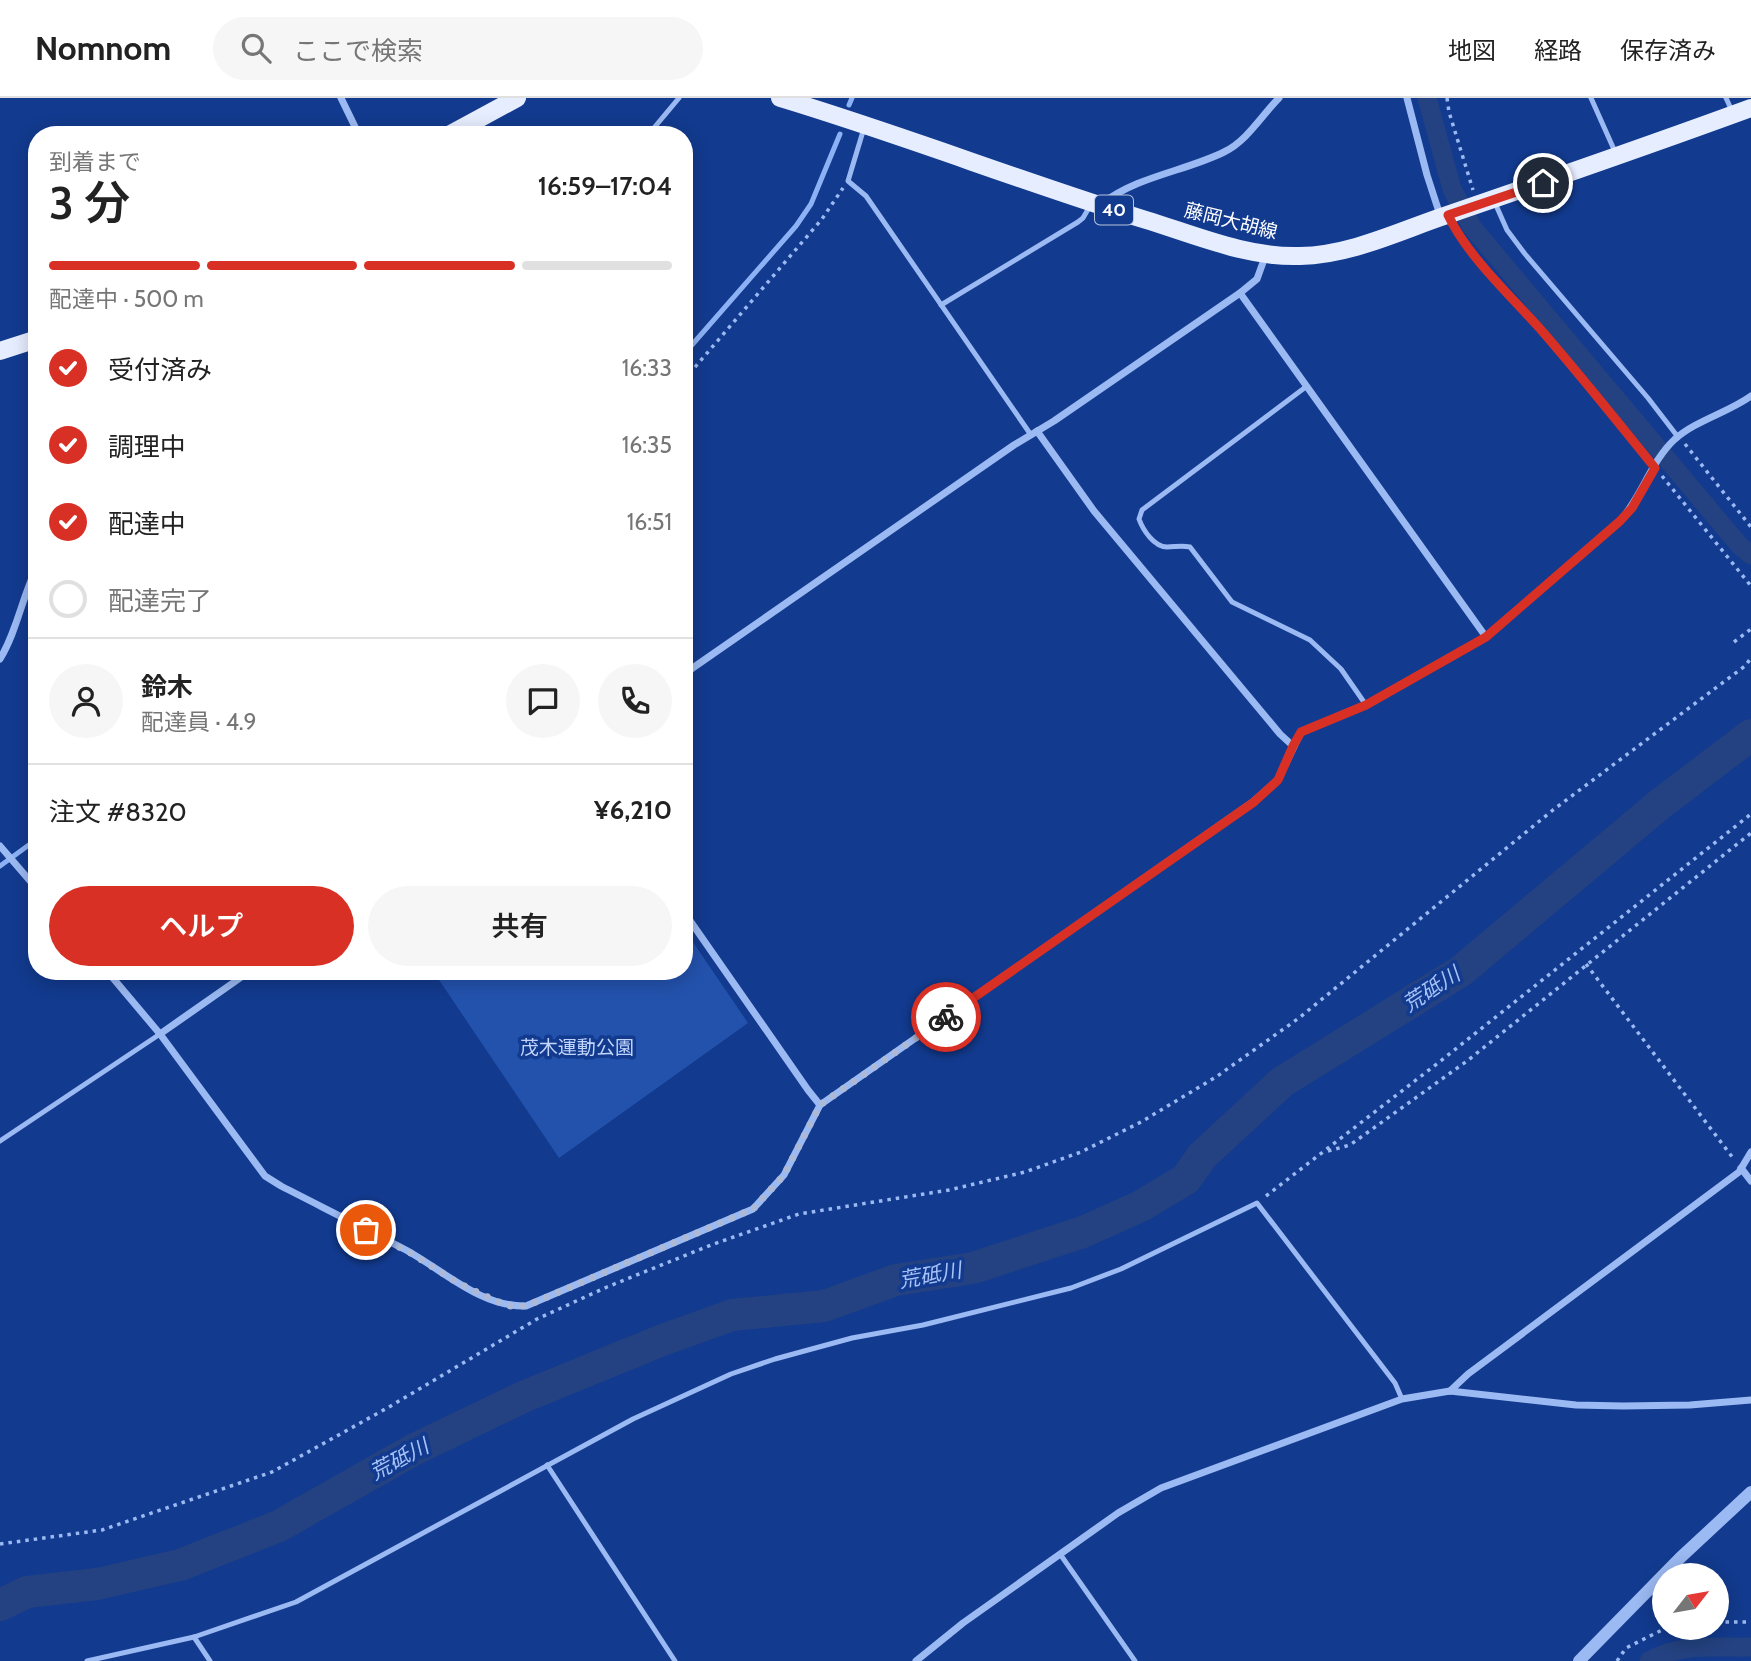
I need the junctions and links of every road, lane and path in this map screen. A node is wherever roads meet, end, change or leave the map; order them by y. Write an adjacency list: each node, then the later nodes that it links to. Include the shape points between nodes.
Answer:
1 (341, 98): 12 (street)
2 (517, 98): 13 (main road)
3 (679, 98): 14 (lane)
4 (780, 98): 11 (main road, 藤岡大胡線 / 40)
5 (1279, 98): 17 (street, via 1224,152)
6 (1407, 98): 19 (street, via 1427,175)
7 (1447, 98): 18 (path)
8 (1591, 98): 15 (lane)
9 (1730, 106): 10 (main road, 藤岡大胡線 / 40); 15 (main road, 藤岡大胡線 / 40)
10 (1751, 108)
11 (864, 125): 16 (lane); 17 (main road, 藤岡大胡線 / 40)
12 (355, 126)
13 (466, 126)
14 (656, 126)
15 (1618, 157): 18 (main road, 藤岡大胡線 / 40)
16 (848, 181): 22 (lane, via 866,196); 25 (path, via 822,219)
17 (1096, 204): 20 (main road, 藤岡大胡線 / 40); 22 (lane, via 1078,222)
18 (1481, 204): 19 (main road, 藤岡大胡線 / 40); 29 (lane)
19 (1447, 215): 20 (main road, 藤岡大胡線 / 40, via 1332,254); 30 (street, via 1478,258)
20 (1266, 254): 21 (street, via 1256,279)
21 (1240, 293): 26 (street); 28 (street)
22 (941, 305): 28 (lane)
23 (28, 342): 24 (main road)
24 (0, 351)
25 (693, 370)
26 (1307, 386): 35 (street); 40 (lane, via 1142,510 1139,519 1154,542 1190,548 1232,602 1310,640 1351,681)
27 (1751, 396): 29 (street)
28 (1034, 433): 39 (street); 41 (street, via 1094,511)
29 (1675, 439): 30 (street); 31 (path, via 1687,446)
30 (1656, 465): 33 (path); 35 (street, via 1620,521)
31 (1751, 527)
32 (28, 584): 38 (street, via 10,643)
33 (1751, 586)
34 (1751, 629): 36 (path)
35 (1486, 637): 40 (street)
36 (1734, 642)
37 (1751, 658): 63 (path, via 1553,810 1299,1018 1216,1077 1141,1122 1081,1152 1025,1172 949,1190 799,1214 712,1245 537,1319 272,1472 102,1530)
38 (0, 659)
39 (693, 668)
40 (1366, 705): 41 (street, via 1301,732)
41 (1293, 746): 51 (street, via 1278,780 1254,802)
42 (1751, 814): 53 (path)
43 (1751, 833): 47 (path)
44 (0, 846): 45 (street)
45 (28, 879)
46 (693, 925): 51 (street)
47 (1586, 964): 53 (path, via 1468,1062 1350,1145); 55 (path)
48 (115, 980): 50 (street)
49 (237, 980): 50 (street)
50 (160, 1034): 51 (street, via 265,1176 507,1306 526,1306 753,1209 784,1175); 52 (lane)
51 (820, 1105)
52 (0, 1141)
53 (1326, 1151): 57 (path)
54 (1751, 1152): 55 (street)
55 (1741, 1168): 56 (street); 58 (street)
56 (1751, 1181)
57 (1257, 1203): 59 (lane, via 1395,1383); 61 (lane, via 1121,1269 1071,1288 852,1338 731,1374)
58 (1450, 1391): 59 (street); 60 (street, via 1576,1405)
59 (1402, 1399): 64 (street, via 1161,1488)
60 (1751, 1400)
61 (547, 1465): 68 (lane, via 296,1602); 71 (lane)
62 (1751, 1492): 74 (street)
63 (0, 1544)
64 (1060, 1554): 72 (street); 73 (lane)
65 (1729, 1622): 66 (path)
66 (1751, 1622)
67 (1652, 1635): 75 (path, via 1626,1648)
68 (194, 1637): 69 (lane); 70 (lane)
69 (86, 1661)
70 (210, 1661)
71 (675, 1661)
72 (916, 1661)
73 (1135, 1661)
74 (1579, 1661)
75 (1617, 1661)

